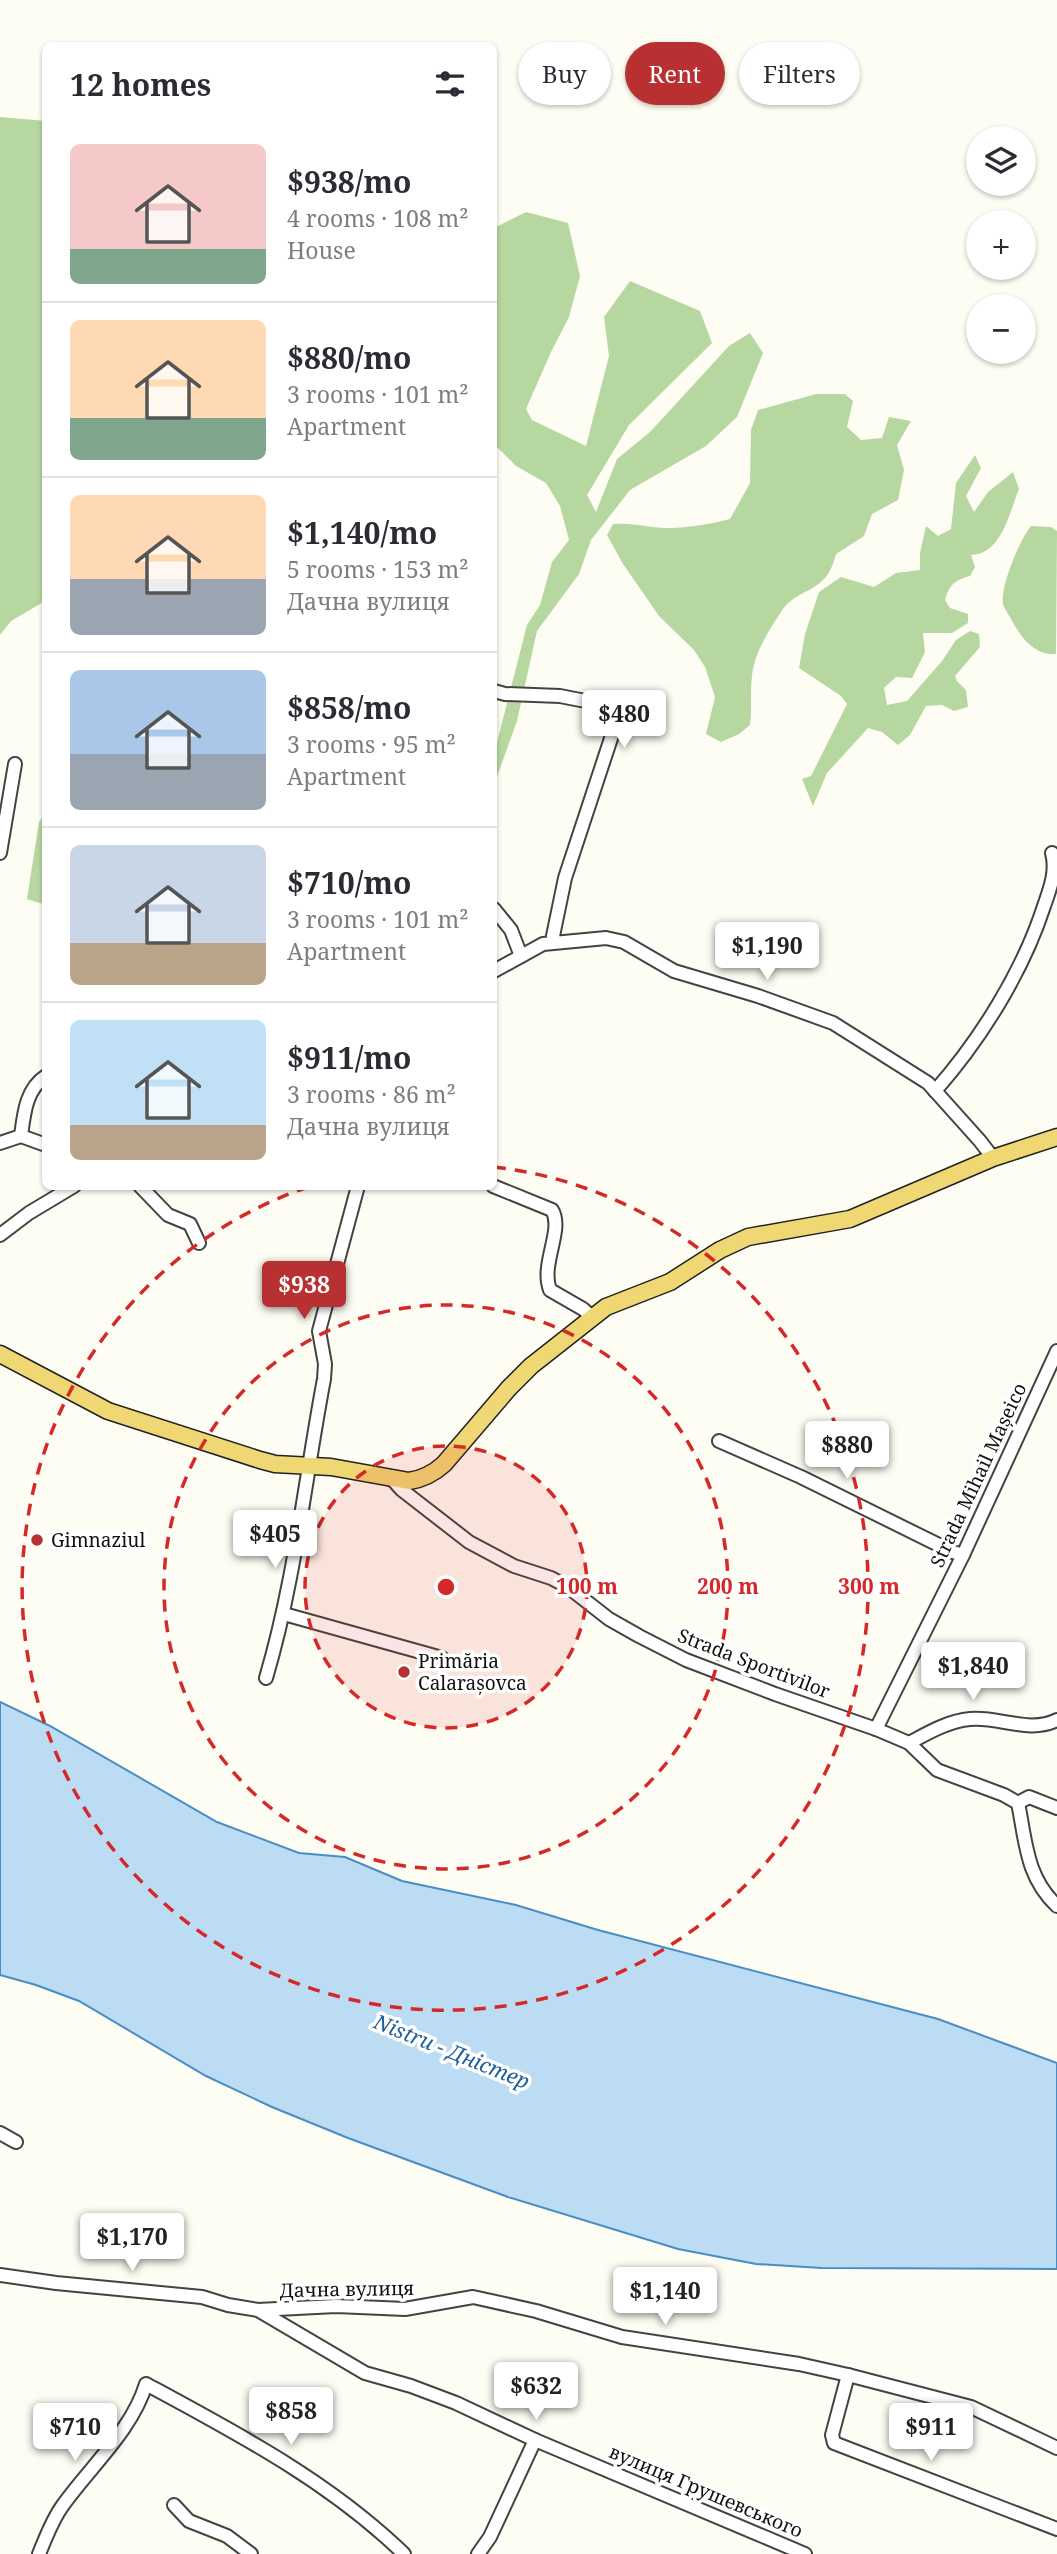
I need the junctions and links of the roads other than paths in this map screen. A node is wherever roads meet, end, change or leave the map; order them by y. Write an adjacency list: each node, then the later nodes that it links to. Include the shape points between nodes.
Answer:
1 (497, 692): 6 (street, via 561,696 621,708 565,878)
2 (15, 764): 3 (street)
3 (0, 853)
4 (1052, 853): 10 (street, via 1052,882 1026,956 957,1066)
5 (497, 913): 7 (street, via 511,930)
6 (555, 942): 7 (street); 10 (street, via 614,938 674,971 833,1023)
7 (521, 956): 8 (street)
8 (497, 969)
9 (42, 1079): 11 (street, via 30,1094)
10 (935, 1091): 15 (street)
11 (21, 1136): 13 (street); 14 (street)
12 (1057, 1137): 15 (main road)
13 (0, 1143)
14 (42, 1144)
15 (993, 1158): 22 (main road, via 850,1219 748,1237 670,1282)
16 (497, 1188): 22 (street, via 552,1210 556,1224 546,1280 550,1290)
17 (67, 1190): 20 (street)
18 (144, 1190): 21 (street, via 168,1215 190,1224)
19 (358, 1190): 26 (street, via 319,1331 324,1379)
20 (0, 1235)
21 (200, 1243)
22 (591, 1316): 27 (main road, via 531,1366 433,1474 408,1481)
23 (1057, 1351): 28 (street, Strada Mihail Mașeico)
24 (0, 1354): 26 (main road, via 84,1400 130,1419 275,1464)
25 (719, 1441): 28 (street)
26 (307, 1466): 27 (main road); 29 (street)
27 (391, 1478): 33 (street, Strada Sportivilor, via 469,1542 568,1587 639,1636 698,1665)
28 (963, 1555): 33 (street, Strada Mihail Mașeico)
29 (284, 1614): 30 (street); 31 (street)
30 (442, 1658)
31 (266, 1678)
32 (1057, 1720): 34 (street, via 1038,1726 965,1719)
33 (876, 1728): 34 (street, Strada Sportivilor)
34 (909, 1743): 35 (street, Strada Sportivilor, via 937,1770)
35 (1018, 1803): 36 (street, via 1029,1797); 37 (street, via 1030,1869)
36 (1057, 1808)
37 (1057, 1906)
38 (0, 2133): 39 (street)
39 (16, 2142)
40 (0, 2275): 41 (street, вулиця Грушевського, via 202,2297)
41 (258, 2310): 42 (street, Дачна вулиця, via 405,2309 473,2297 622,2337); 43 (street, вулиця Грушевського, via 365,2373 456,2403)
42 (848, 2375): 44 (street, Дачна вулиця, via 971,2407); 46 (street, via 832,2435 834,2443)
43 (535, 2440): 50 (street); 51 (street, вулиця Грушевського)
44 (1057, 2448)
45 (174, 2505): 48 (street, via 189,2521 227,2536)
46 (1057, 2529)
47 (39, 2554): 49 (street, via 52,2521 122,2429 146,2384 307,2476)
48 (251, 2554)
49 (404, 2554)
50 (478, 2554)
51 (805, 2554)

